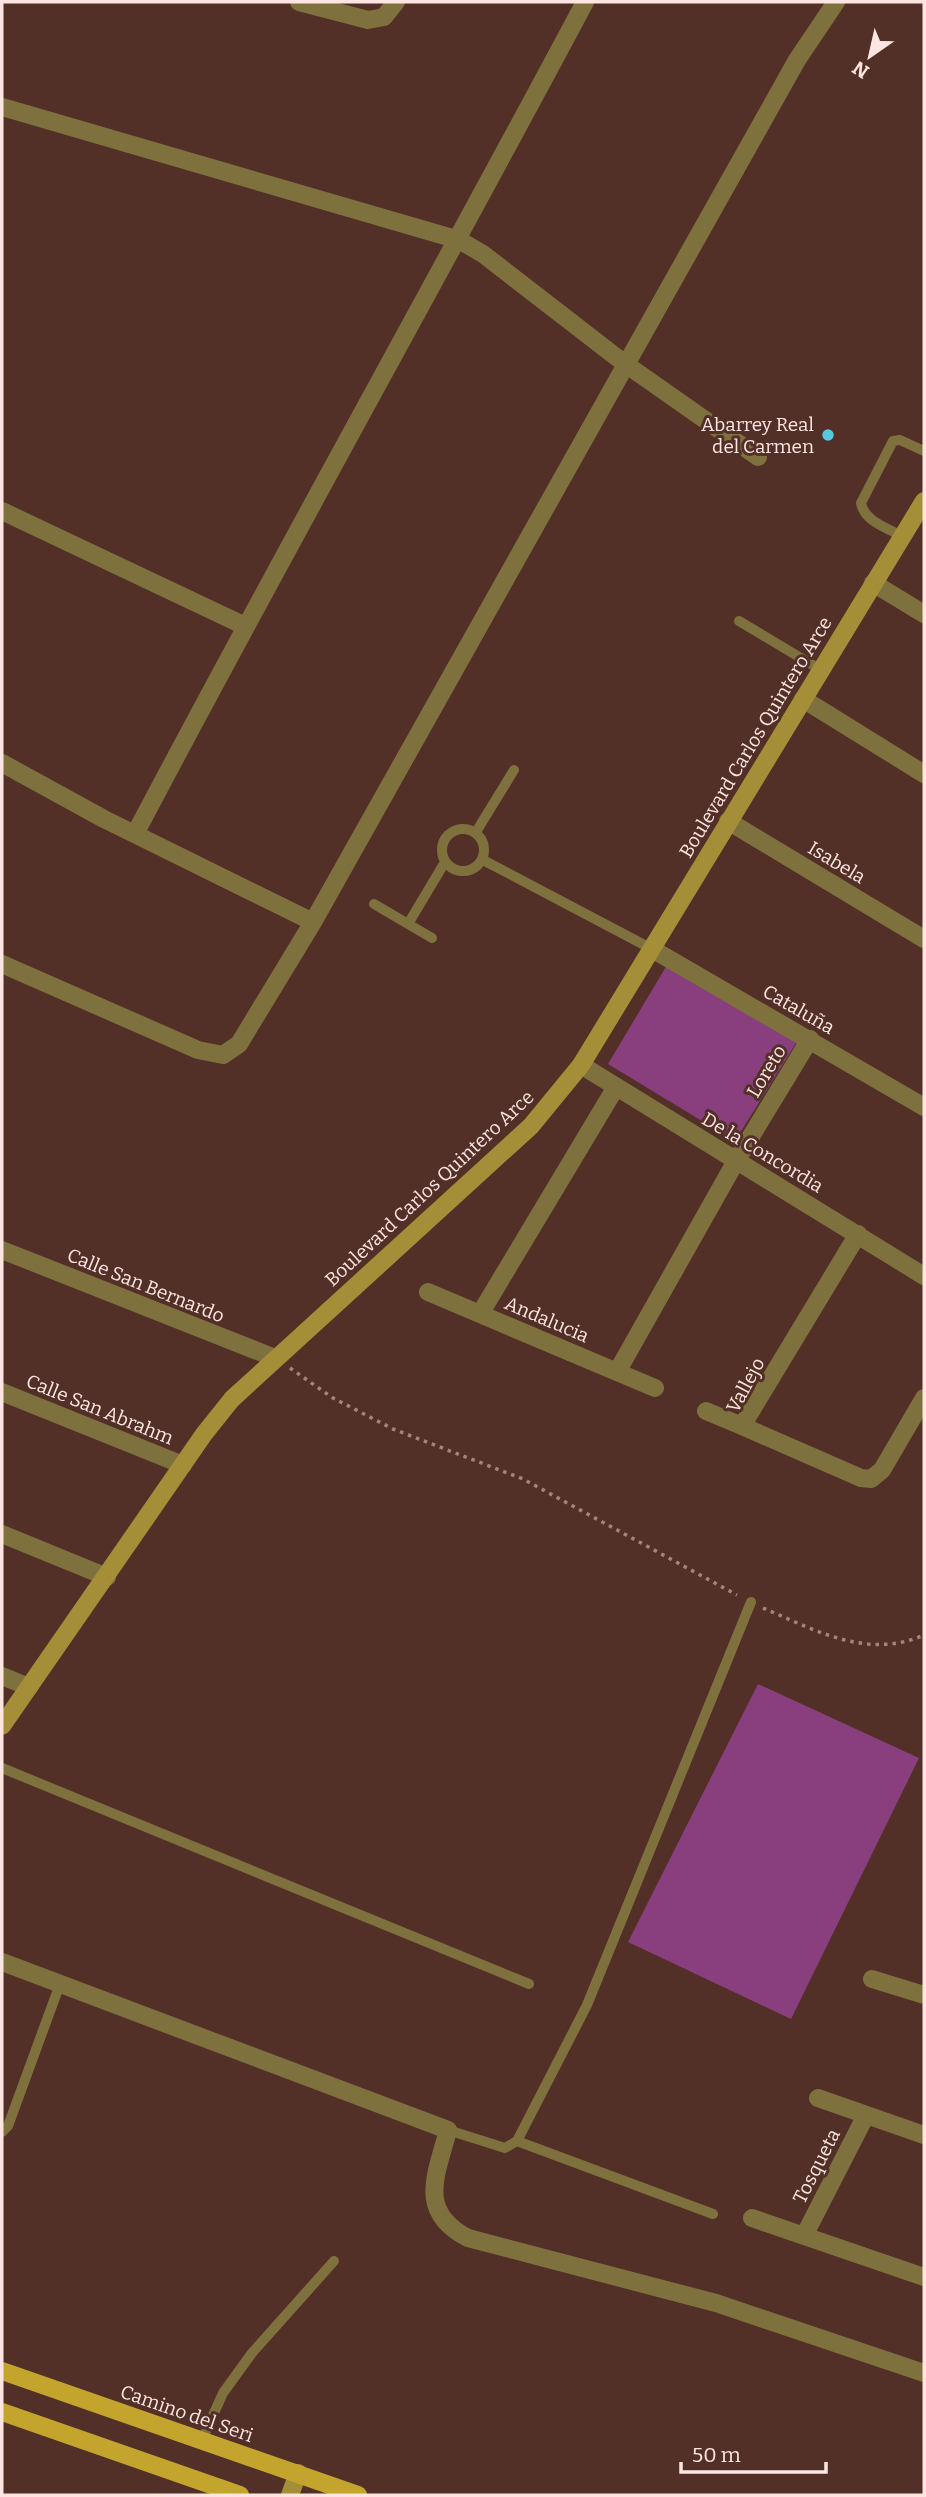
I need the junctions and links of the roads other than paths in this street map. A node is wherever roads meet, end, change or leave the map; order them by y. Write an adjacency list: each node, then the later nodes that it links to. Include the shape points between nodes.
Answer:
1 (299, 2): 2 (street, via 368,20 384,17)
2 (396, 2)
3 (585, 2): 6 (street)
4 (836, 2): 7 (street, via 797,60)
5 (2, 107): 6 (street)
6 (459, 240): 7 (street); 16 (street)
7 (624, 363): 9 (street); 28 (street)
8 (924, 451): 12 (lane, via 893,441 861,503 862,511 872,520)
9 (758, 457)
10 (924, 501): 12 (street, Boulevard Carlos Quintero Arce)
11 (2, 511): 16 (street)
12 (902, 536): 13 (street, Boulevard Carlos Quintero Arce)
13 (873, 583): 14 (street); 17 (street, Boulevard Carlos Quintero Arce)
14 (924, 614)
15 (739, 621): 17 (lane)
16 (245, 626): 24 (street)
17 (821, 670): 18 (street, Boulevard Carlos Quintero Arce)
18 (803, 699): 21 (street); 22 (street, Boulevard Carlos Quintero Arce)
19 (2, 763): 24 (street)
20 (514, 770): 23 (lane)
21 (924, 774)
22 (728, 821): 31 (street, Isabela); 32 (street, Boulevard Carlos Quintero Arce)
23 (476, 832): 25 (lane, via 485,845); 26 (lane, via 462,828 448,834 442,847)
24 (135, 834): 28 (street)
25 (483, 859): 26 (lane, via 465,871); 32 (lane)
26 (445, 862): 29 (lane)
27 (374, 904): 29 (lane)
28 (313, 922): 33 (street, via 239,1044 223,1055 198,1050)
29 (408, 924): 30 (lane)
30 (432, 938)
31 (924, 939)
32 (652, 949): 34 (street, Cataluña); 35 (street, Boulevard Carlos Quintero Arce)
33 (2, 964)
34 (810, 1039): 37 (street, Cataluña); 38 (street, Loreto)
35 (581, 1065): 36 (street, De la Concordia); 44 (street, Boulevard Carlos Quintero Arce, via 531,1126)
36 (616, 1087): 38 (street, De la Concordia); 43 (street, Andalucia)
37 (924, 1107)
38 (736, 1161): 39 (street, De la Concordia); 45 (street)
39 (858, 1234): 41 (street, De la Concordia); 50 (street, Vallejo)
40 (2, 1250): 44 (street, Calle San Bernardo)
41 (924, 1276)
42 (428, 1292): 43 (street)
43 (480, 1314): 45 (street, Andalucia)
44 (275, 1358): 51 (street, Boulevard Carlos Quintero Arce, via 232,1399)
45 (618, 1372): 46 (street, Andalucia)
46 (655, 1388)
47 (2, 1392): 51 (street, Calle San Abrahm)
48 (924, 1398): 50 (street, Vallejo, via 882,1470 871,1479)
49 (706, 1411): 50 (street)
50 (742, 1426)
51 (183, 1465): 53 (street, Boulevard Carlos Quintero Arce)
52 (2, 1534): 53 (street)
53 (107, 1577): 56 (street, Boulevard Carlos Quintero Arce)
54 (751, 1602): 69 (lane, via 587,2004)
55 (2, 1676): 56 (street)
56 (29, 1687): 57 (street, Boulevard Carlos Quintero Arce)
57 (2, 1726)
58 (2, 1768): 62 (lane)
59 (2, 1962): 61 (street)
60 (872, 1979): 63 (street)
61 (60, 1984): 66 (street); 67 (lane)
62 (529, 1984)
63 (922, 1990)
64 (818, 2098): 65 (street)
65 (866, 2115): 68 (street); 72 (street, Tosqueta)
66 (448, 2130): 69 (lane, via 505,2148); 76 (street, via 432,2191 435,2206 453,2230 468,2238 716,2303)
67 (2, 2132)
68 (924, 2135)
69 (517, 2141): 70 (lane)
70 (713, 2214)
71 (752, 2218): 72 (street)
72 (804, 2236): 74 (street)
73 (334, 2261): 78 (lane, via 251,2353 223,2393)
74 (924, 2277)
75 (2, 2371): 78 (main road, Camino del Seri)
76 (924, 2372)
77 (2, 2412): 81 (main road)
78 (202, 2440): 79 (main road, Camino del Seri)
79 (298, 2473): 80 (main road, Camino del Seri); 82 (street)
80 (333, 2491): 83 (main road, Camino del Seri)
81 (240, 2495)
82 (290, 2495)
83 (358, 2495)

